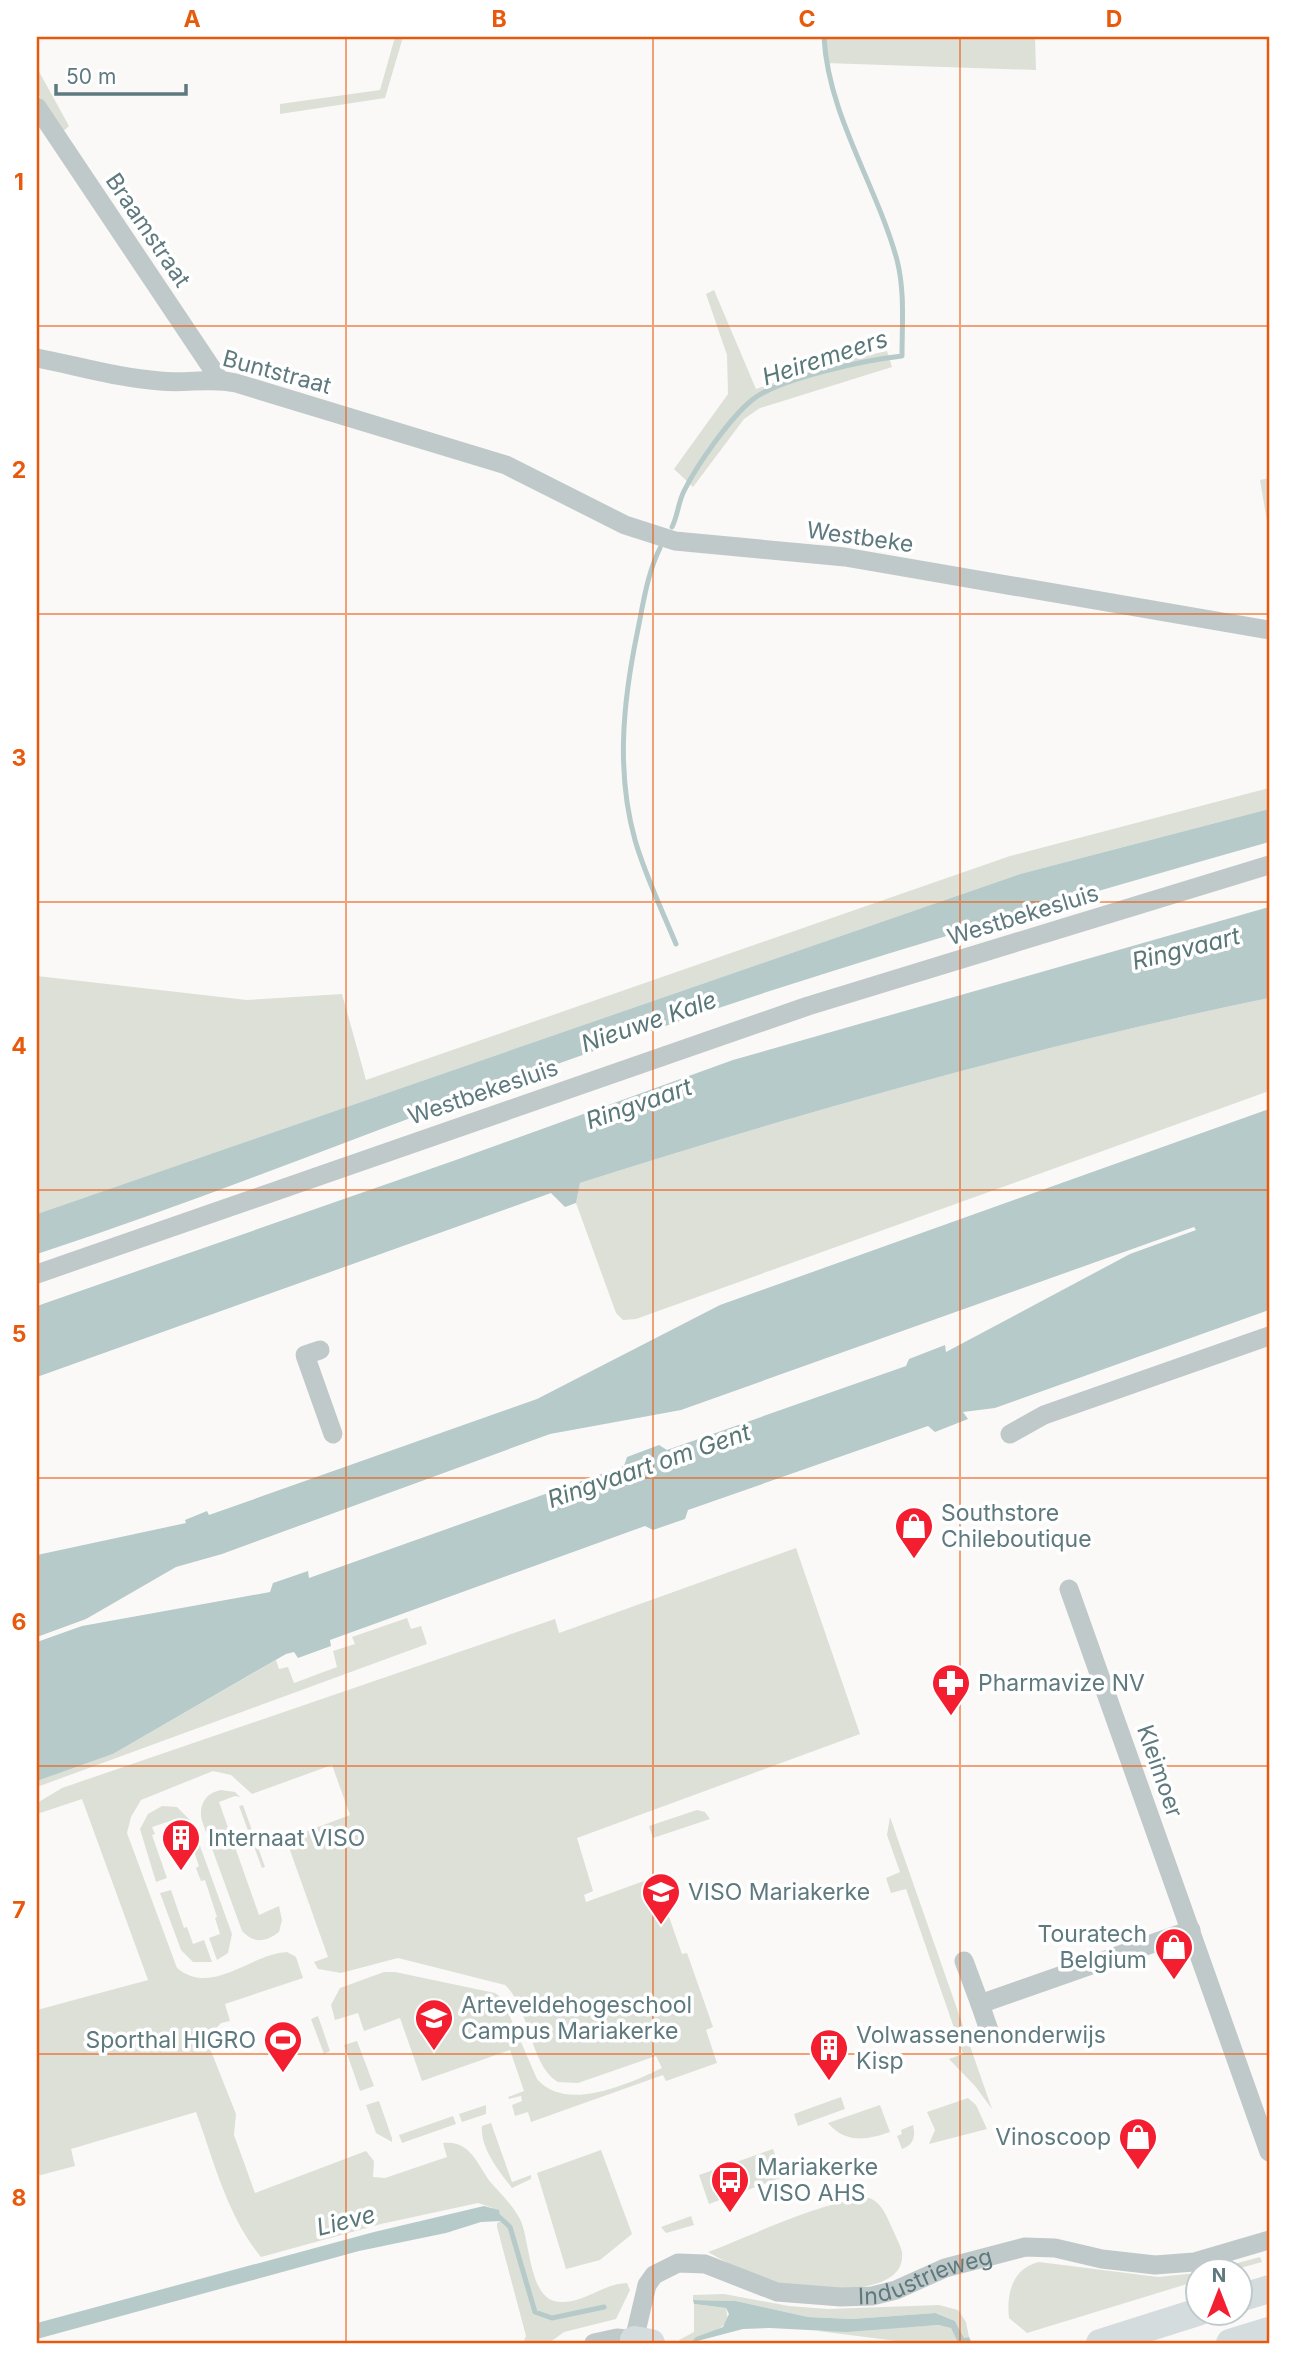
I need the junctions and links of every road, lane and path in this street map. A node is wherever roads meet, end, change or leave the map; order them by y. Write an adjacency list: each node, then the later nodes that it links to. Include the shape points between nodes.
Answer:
1 (37, 107): 3 (street, Braamstraat)
2 (37, 358): 3 (street, Buntstraat, via 156,381)
3 (219, 379): 4 (street, Buntstraat)
4 (459, 450): 5 (street, Westbeke, via 506,465 625,525 675,541 845,557)
5 (1269, 630)
6 (1269, 865): 7 (street, Westbekesluis, via 808,1006)
7 (37, 1273)
8 (1269, 1336): 11 (street, via 1044,1415)
9 (307, 1363): 10 (street)
10 (333, 1434)
11 (1010, 1434)
12 (1069, 1588): 13 (street, Kleimoer)
13 (1191, 1930): 15 (street); 17 (street, Kleimoer)
14 (964, 1961): 15 (street)
15 (980, 2004): 16 (street)
16 (990, 2033)
17 (1269, 2152)
18 (1269, 2240): 21 (street, Industrieweg, via 1194,2262 1155,2265 1025,2247 945,2268 872,2296 777,2292 705,2264 678,2263 654,2275 647,2286)
19 (1184, 2316): 23 (highway)
20 (1269, 2331): 24 (highway)
21 (641, 2342): 22 (street, via 617,2338)
22 (594, 2343)
23 (1100, 2343)
24 (1230, 2343)

